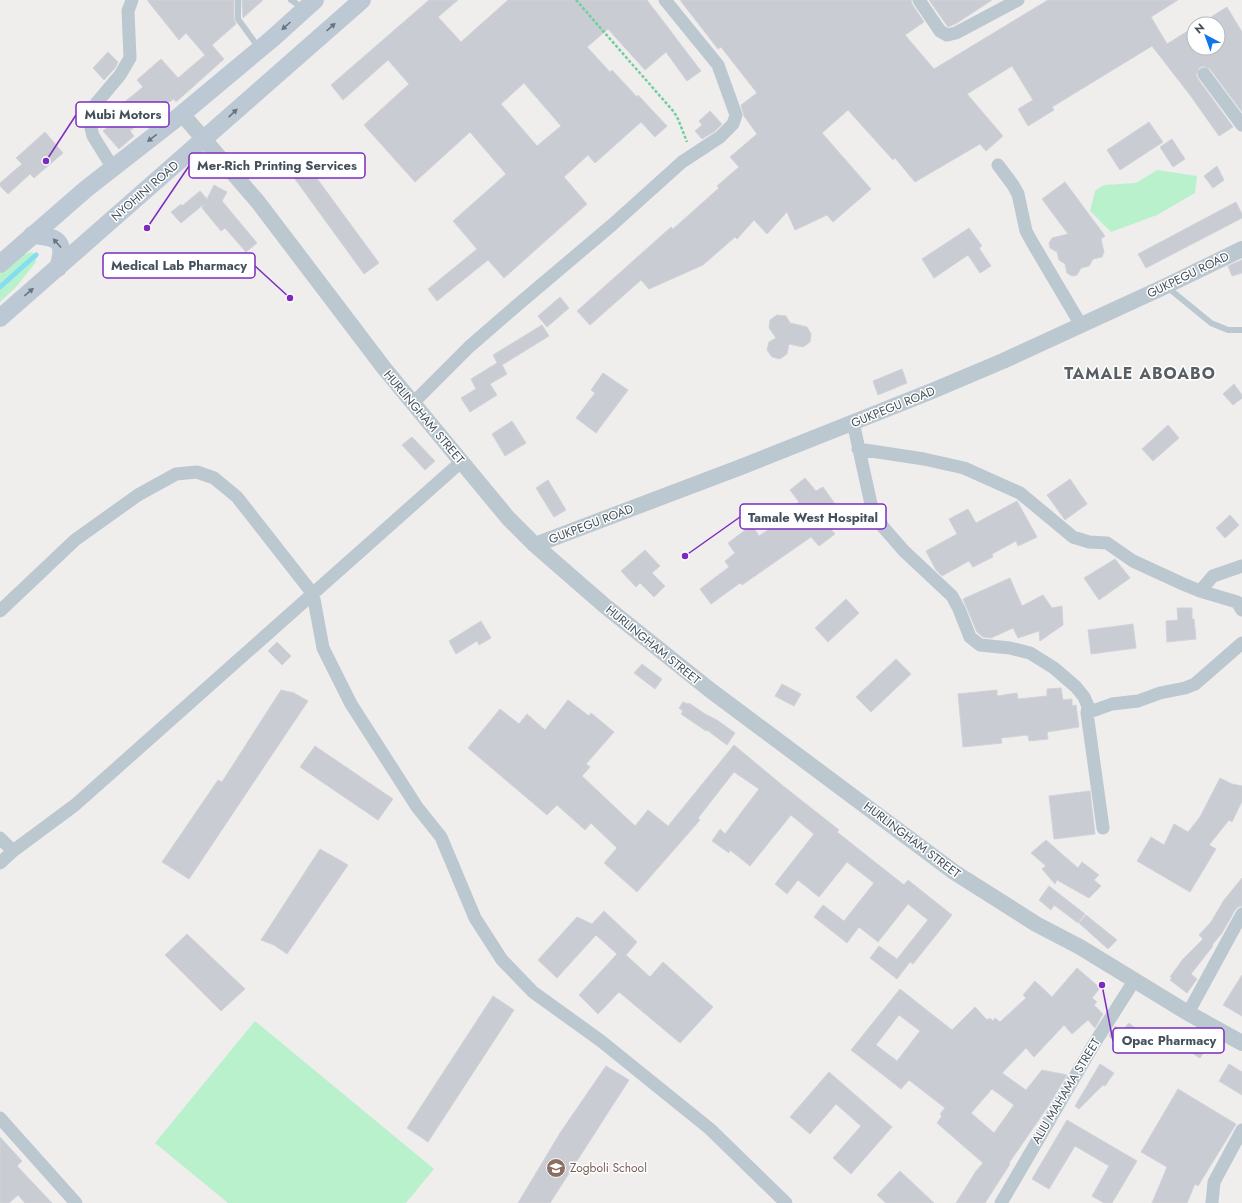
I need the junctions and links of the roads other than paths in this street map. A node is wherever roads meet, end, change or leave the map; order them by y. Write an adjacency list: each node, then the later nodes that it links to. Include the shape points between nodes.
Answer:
1 (132, 0): 14 (street, via 128,11 130,58 120,75 94,106 89,120 93,136)
2 (238, 0): 8 (lane, via 238,19)
3 (362, 0): 12 (main road, NYOHINI ROAD, one-way to 3)
4 (665, 0): 23 (street, via 718,65 736,115 733,124 720,137 692,155 469,347)
5 (919, 0): 6 (street, via 940,31 947,35 956,33)
6 (1018, 0)
7 (304, 3): 8 (main road, one-way to 8)
8 (260, 49): 10 (main road)
9 (1204, 74): 11 (street)
10 (182, 114): 12 (street, HURLINGHAM STREET); 14 (main road, one-way to 14)
11 (1242, 125)
12 (204, 139): 18 (main road, NYOHINI ROAD); 23 (street, HURLINGHAM STREET, via 258,202)
13 (998, 165): 21 (street, via 1018,194 1025,226 1032,242)
14 (113, 168): 15 (main road)
15 (32, 235): 17 (main road); 18 (main road, one-way to 15, via 62,253 58,242 47,236)
16 (1242, 249): 19 (street, GUKPEGU ROAD)
17 (0, 264)
18 (58, 268): 20 (main road, NYOHINI ROAD, one-way to 18)
19 (1166, 286): 21 (street, GUKPEGU ROAD); 22 (lane, via 1211,323 1228,330)
20 (0, 318)
21 (1081, 325): 24 (street, GUKPEGU ROAD, via 989,367)
22 (1242, 330)
23 (413, 403): 26 (street, HURLINGHAM STREET)
24 (853, 422): 25 (street); 27 (street, GUKPEGU ROAD)
25 (858, 448): 29 (street, via 964,468 1020,493 1073,538 1107,543 1133,561); 34 (street, via 871,504 883,527 904,552 952,596 970,637 980,645 1030,653 1054,668 1080,692 1088,706)
26 (461, 462): 27 (street, HURLINGHAM STREET, via 508,518); 30 (street)
27 (535, 545): 40 (street, HURLINGHAM STREET, via 704,686 954,872 1036,924 1080,947)
28 (1242, 566): 29 (street, via 1213,576)
29 (1200, 591): 31 (street, via 1237,602)
30 (313, 594): 32 (street, via 237,497 214,478 197,472 176,474 132,499 75,540); 37 (street, via 75,805); 46 (street, via 323,648 351,704 417,807 441,837 475,918 502,960 533,992 601,1041 710,1129)
31 (1242, 610)
32 (0, 611)
33 (1242, 643): 34 (street, via 1195,684 1138,701 1112,704)
34 (1087, 713): 35 (street)
35 (1103, 828)
36 (0, 838): 37 (street)
37 (13, 851): 38 (street)
38 (0, 863)
39 (1242, 914): 41 (street)
40 (1134, 981): 41 (street, HURLINGHAM STREET); 47 (street, ALIU MAHAMA STREET)
41 (1188, 1013): 42 (street, HURLINGHAM STREET)
42 (1242, 1043)
43 (0, 1118): 45 (street)
44 (1242, 1130): 48 (street, via 1214,1182)
45 (76, 1203)
46 (786, 1203)
47 (1000, 1203)
48 (1212, 1203)

